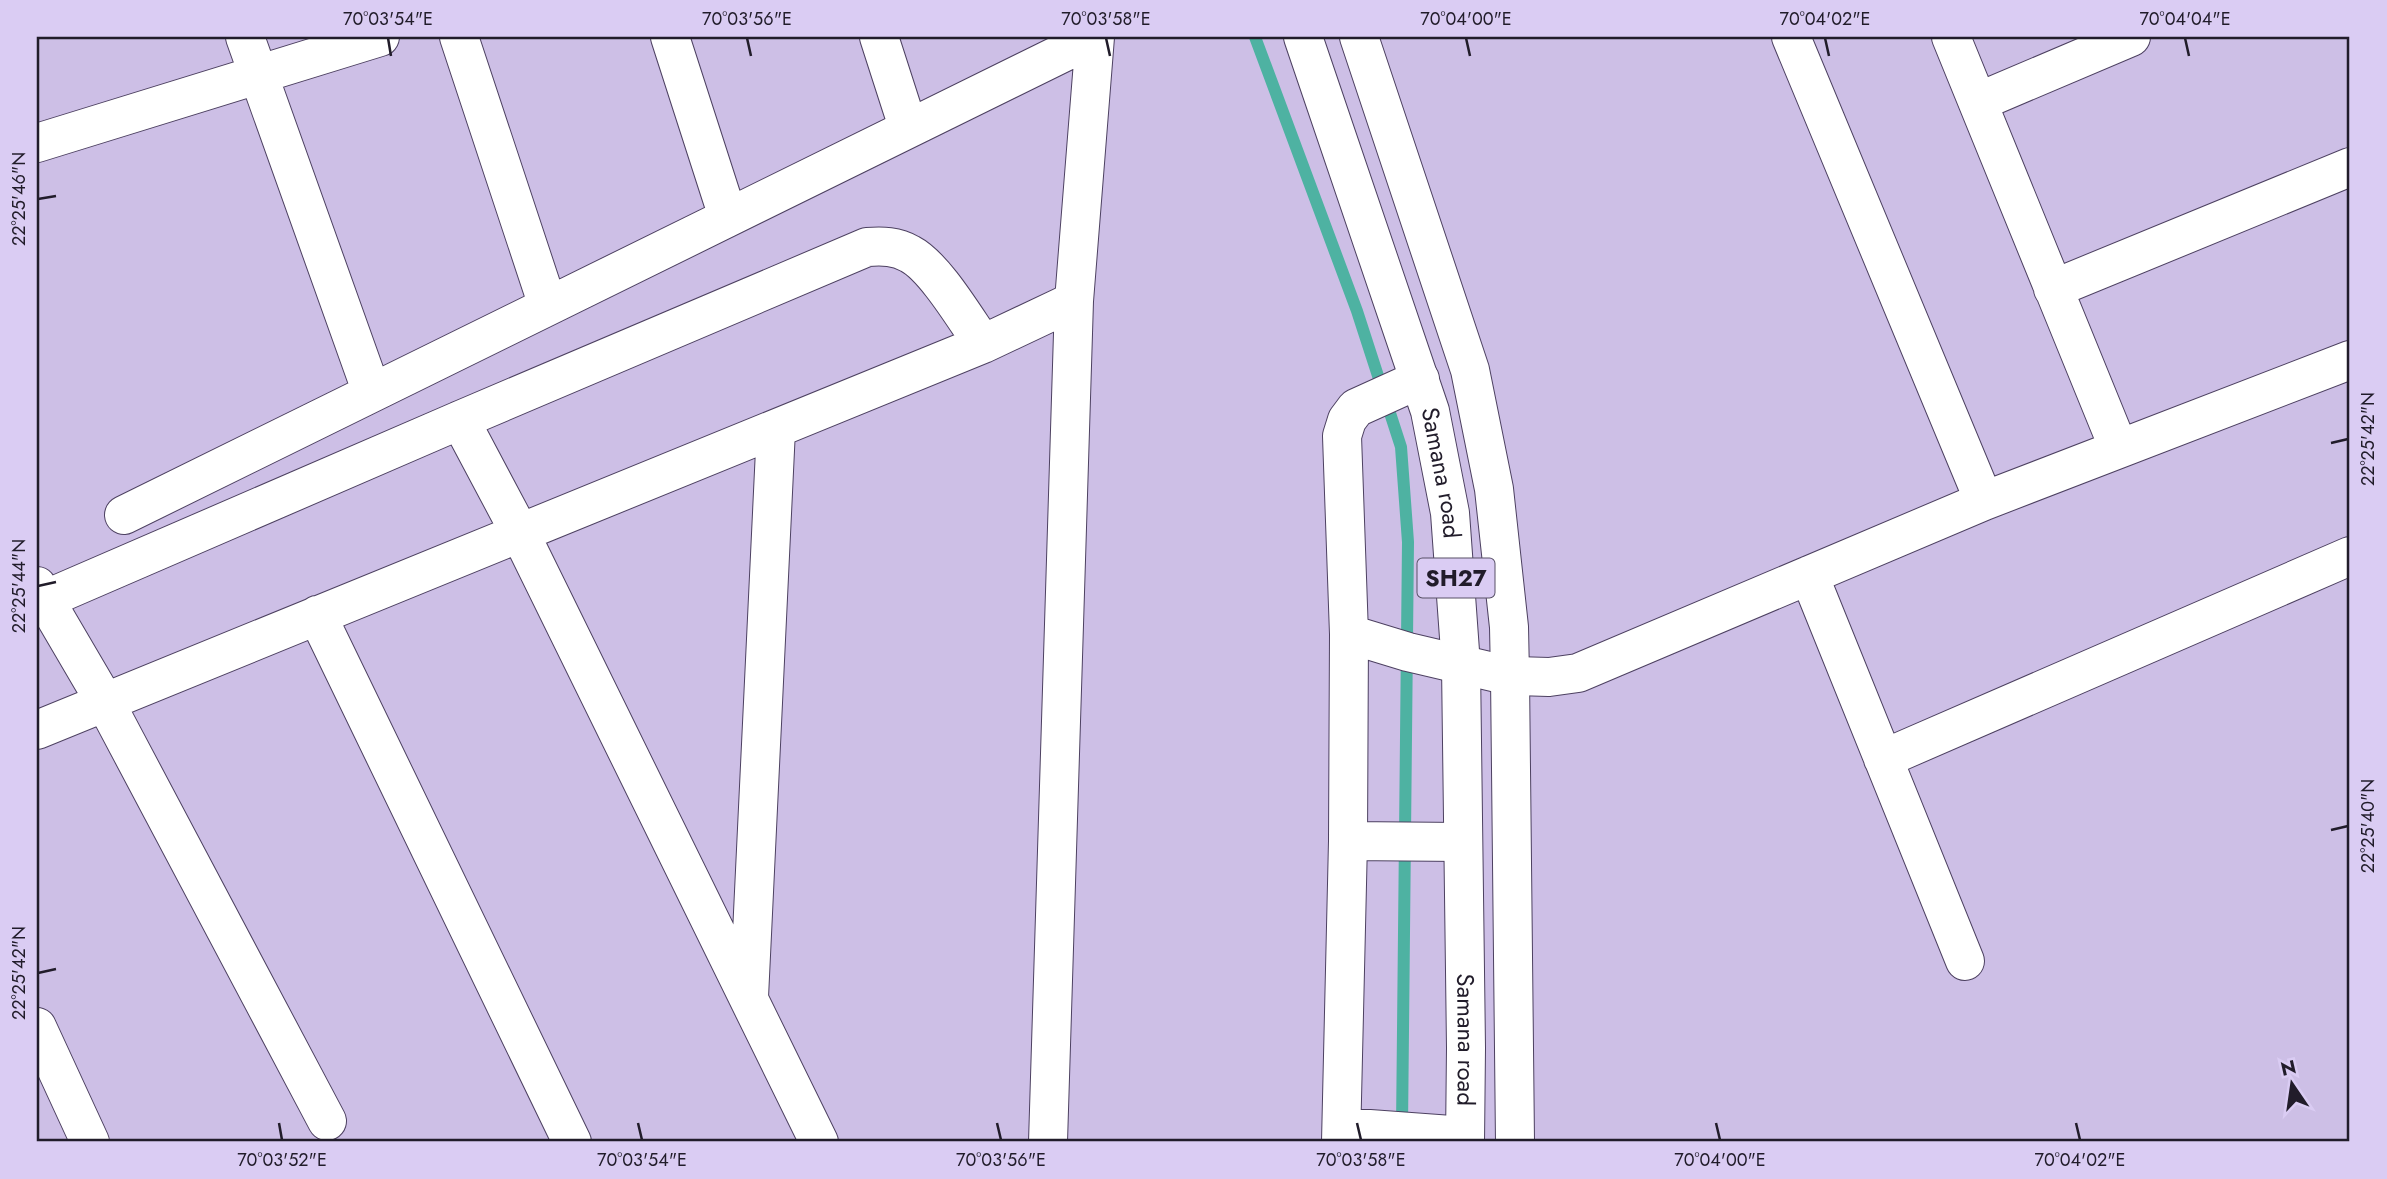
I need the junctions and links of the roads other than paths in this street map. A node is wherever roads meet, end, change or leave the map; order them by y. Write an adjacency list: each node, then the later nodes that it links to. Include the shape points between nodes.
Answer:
1 (244, 37): 12 (street)
2 (380, 37): 12 (street)
3 (459, 37): 20 (street)
4 (670, 37): 17 (street)
5 (879, 37): 14 (street)
6 (1095, 37): 14 (street); 19 (street)
7 (1303, 37): 23 (street, Samana road / SH27)
8 (1359, 37): 37 (street, Samana road / SH27, via 1470,370 1494,489)
9 (1791, 37): 28 (street)
10 (1951, 37): 13 (street)
11 (2132, 37): 13 (street)
12 (258, 76): 15 (street); 24 (street)
13 (1978, 102): 18 (street)
14 (908, 127): 17 (street)
15 (37, 143)
16 (2350, 167): 18 (street)
17 (728, 217): 20 (street)
18 (2053, 289): 27 (street)
19 (1074, 301): 21 (street); 52 (street)
20 (548, 306): 24 (street)
21 (984, 344): 25 (street, via 929,270 911,254 888,245 867,247); 26 (street)
22 (2348, 366): 27 (street)
23 (1420, 379): 35 (street, via 1368,402 1347,420 1342,436); 36 (street, Samana road / SH27, via 1450,513)
24 (372, 393): 29 (street)
25 (460, 420): 30 (street); 33 (street)
26 (776, 429): 30 (street); 44 (street)
27 (2119, 449): 28 (street)
28 (1984, 501): 32 (street)
29 (124, 515)
30 (520, 533): 34 (street); 44 (street)
31 (2350, 556): 40 (street)
32 (1809, 575): 37 (street, via 1578,673); 40 (street)
33 (39, 597): 38 (street)
34 (317, 615): 38 (street); 50 (street)
35 (1377, 643): 36 (street); 41 (street)
36 (1461, 665): 37 (street); 42 (street, Samana road / SH27)
37 (1510, 676): 53 (street, Samana road / SH27)
38 (104, 702): 39 (street); 46 (street)
39 (37, 730)
40 (1883, 759): 43 (street)
41 (1365, 841): 42 (street); 47 (street)
42 (1462, 842): 48 (street, Samana road / SH27)
43 (1965, 961)
44 (749, 1000): 51 (street)
45 (37, 1027): 49 (street)
46 (327, 1121)
47 (1365, 1133): 48 (street)
48 (1465, 1139)
49 (90, 1142)
50 (572, 1142)
51 (819, 1142)
52 (1048, 1142)
53 (1516, 1142)

